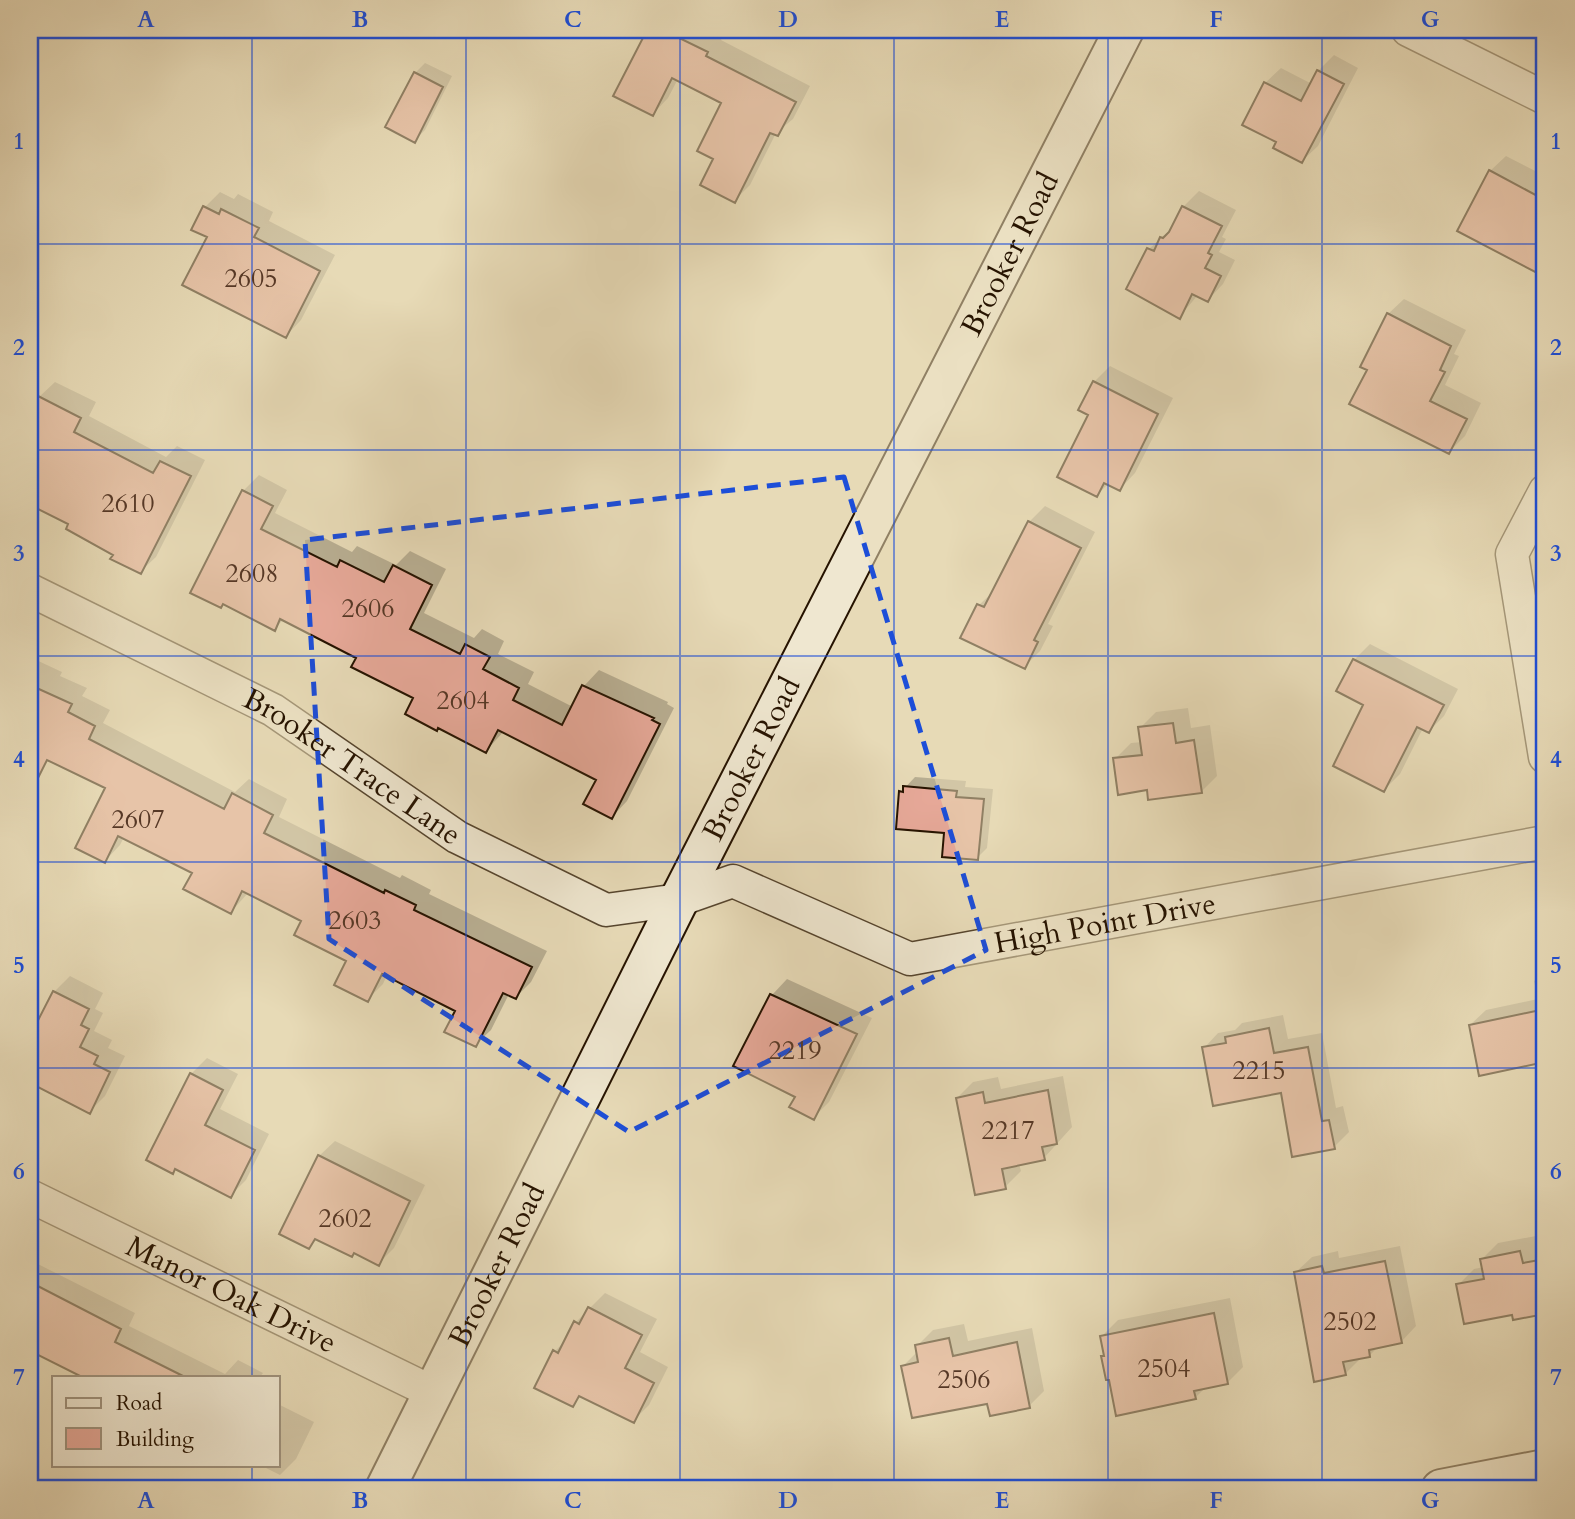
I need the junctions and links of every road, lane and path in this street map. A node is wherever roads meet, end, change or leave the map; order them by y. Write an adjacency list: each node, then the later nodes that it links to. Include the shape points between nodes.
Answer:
1 (1124, 30): 8 (street, Brooker Road)
2 (1408, 30): 3 (street)
3 (1545, 98)
4 (1545, 491): 6 (street, via 1512,554)
5 (30, 590): 8 (street, Brooker Trace Lane, via 274,710 457,837 606,910)
6 (1545, 757)
7 (1545, 842): 8 (street, High Point Drive, via 910,959 733,881)
8 (679, 900): 10 (street, Brooker Road)
9 (30, 1196): 10 (street, Manor Oak Drive)
10 (434, 1393): 12 (street, Brooker Road)
11 (1545, 1469): 13 (street)
12 (385, 1489)
13 (1441, 1489)

